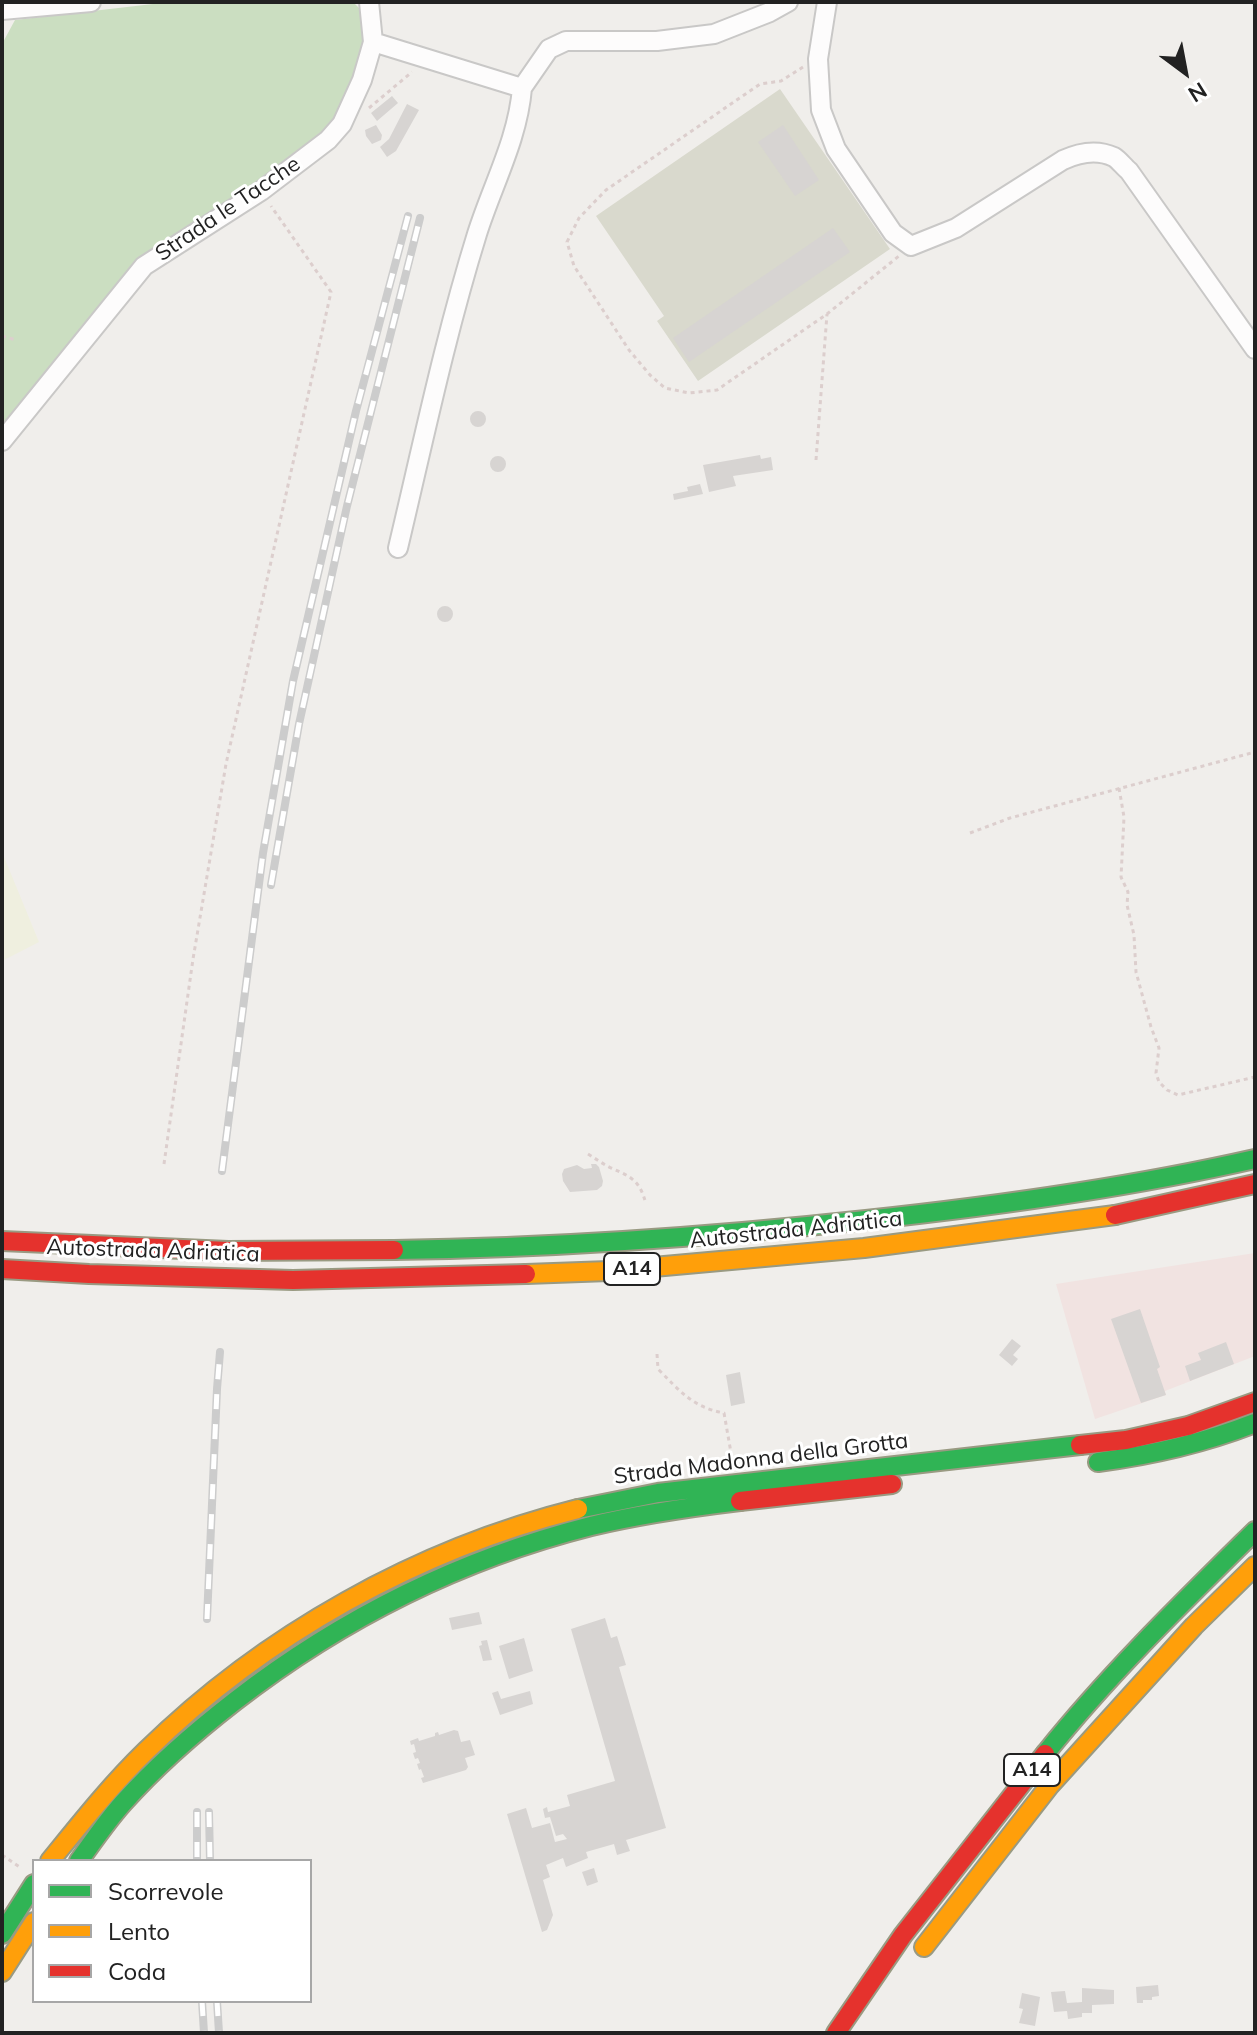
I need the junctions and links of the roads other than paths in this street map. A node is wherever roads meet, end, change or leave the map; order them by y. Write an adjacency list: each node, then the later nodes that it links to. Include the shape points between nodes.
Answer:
1 (91, 2): 5 (street)
2 (369, 2): 6 (street)
3 (788, 2): 7 (street, via 714,34 657,41 566,41 549,49)
4 (827, 2): 8 (street, via 818,59 821,110 836,149 893,233 911,246 956,228 1071,156 1096,153 1115,158)
5 (2, 10)
6 (373, 42): 7 (street); 9 (street, Strada le Tacche, via 342,124 328,140 261,191 144,266)
7 (522, 88): 10 (street, via 519,117 452,322)
8 (1255, 349)
9 (2, 441)
10 (398, 548)
11 (1255, 1159): 13 (main road, Autostrada Adriatica / A14, via 1088,1191 716,1236 391,1252)
12 (1255, 1184): 14 (main road, Autostrada Adriatica / A14, via 1111,1216 995,1232 609,1271 293,1280)
13 (2, 1241)
14 (2, 1269)
15 (1255, 1402): 21 (main road, Strada Madonna della Grotta, via 1188,1426 1126,1440 602,1503 442,1555 284,1639 191,1711 121,1778)
16 (1255, 1423): 17 (main road, via 1165,1451)
17 (1078, 1464)
18 (911, 1482): 22 (main road, Strada Madonna della Grotta, via 653,1512 518,1546 424,1584 337,1630 245,1693 123,1803)
19 (1255, 1531): 28 (main road, A14, via 1067,1727 903,1935)
20 (1255, 1566): 26 (main road, A14, via 1050,1785)
21 (52, 1859)
22 (81, 1859)
23 (29, 1877): 25 (main road)
24 (32, 1925): 27 (main road)
25 (2, 1934)
26 (916, 1960)
27 (2, 1972)
28 (836, 2033)

